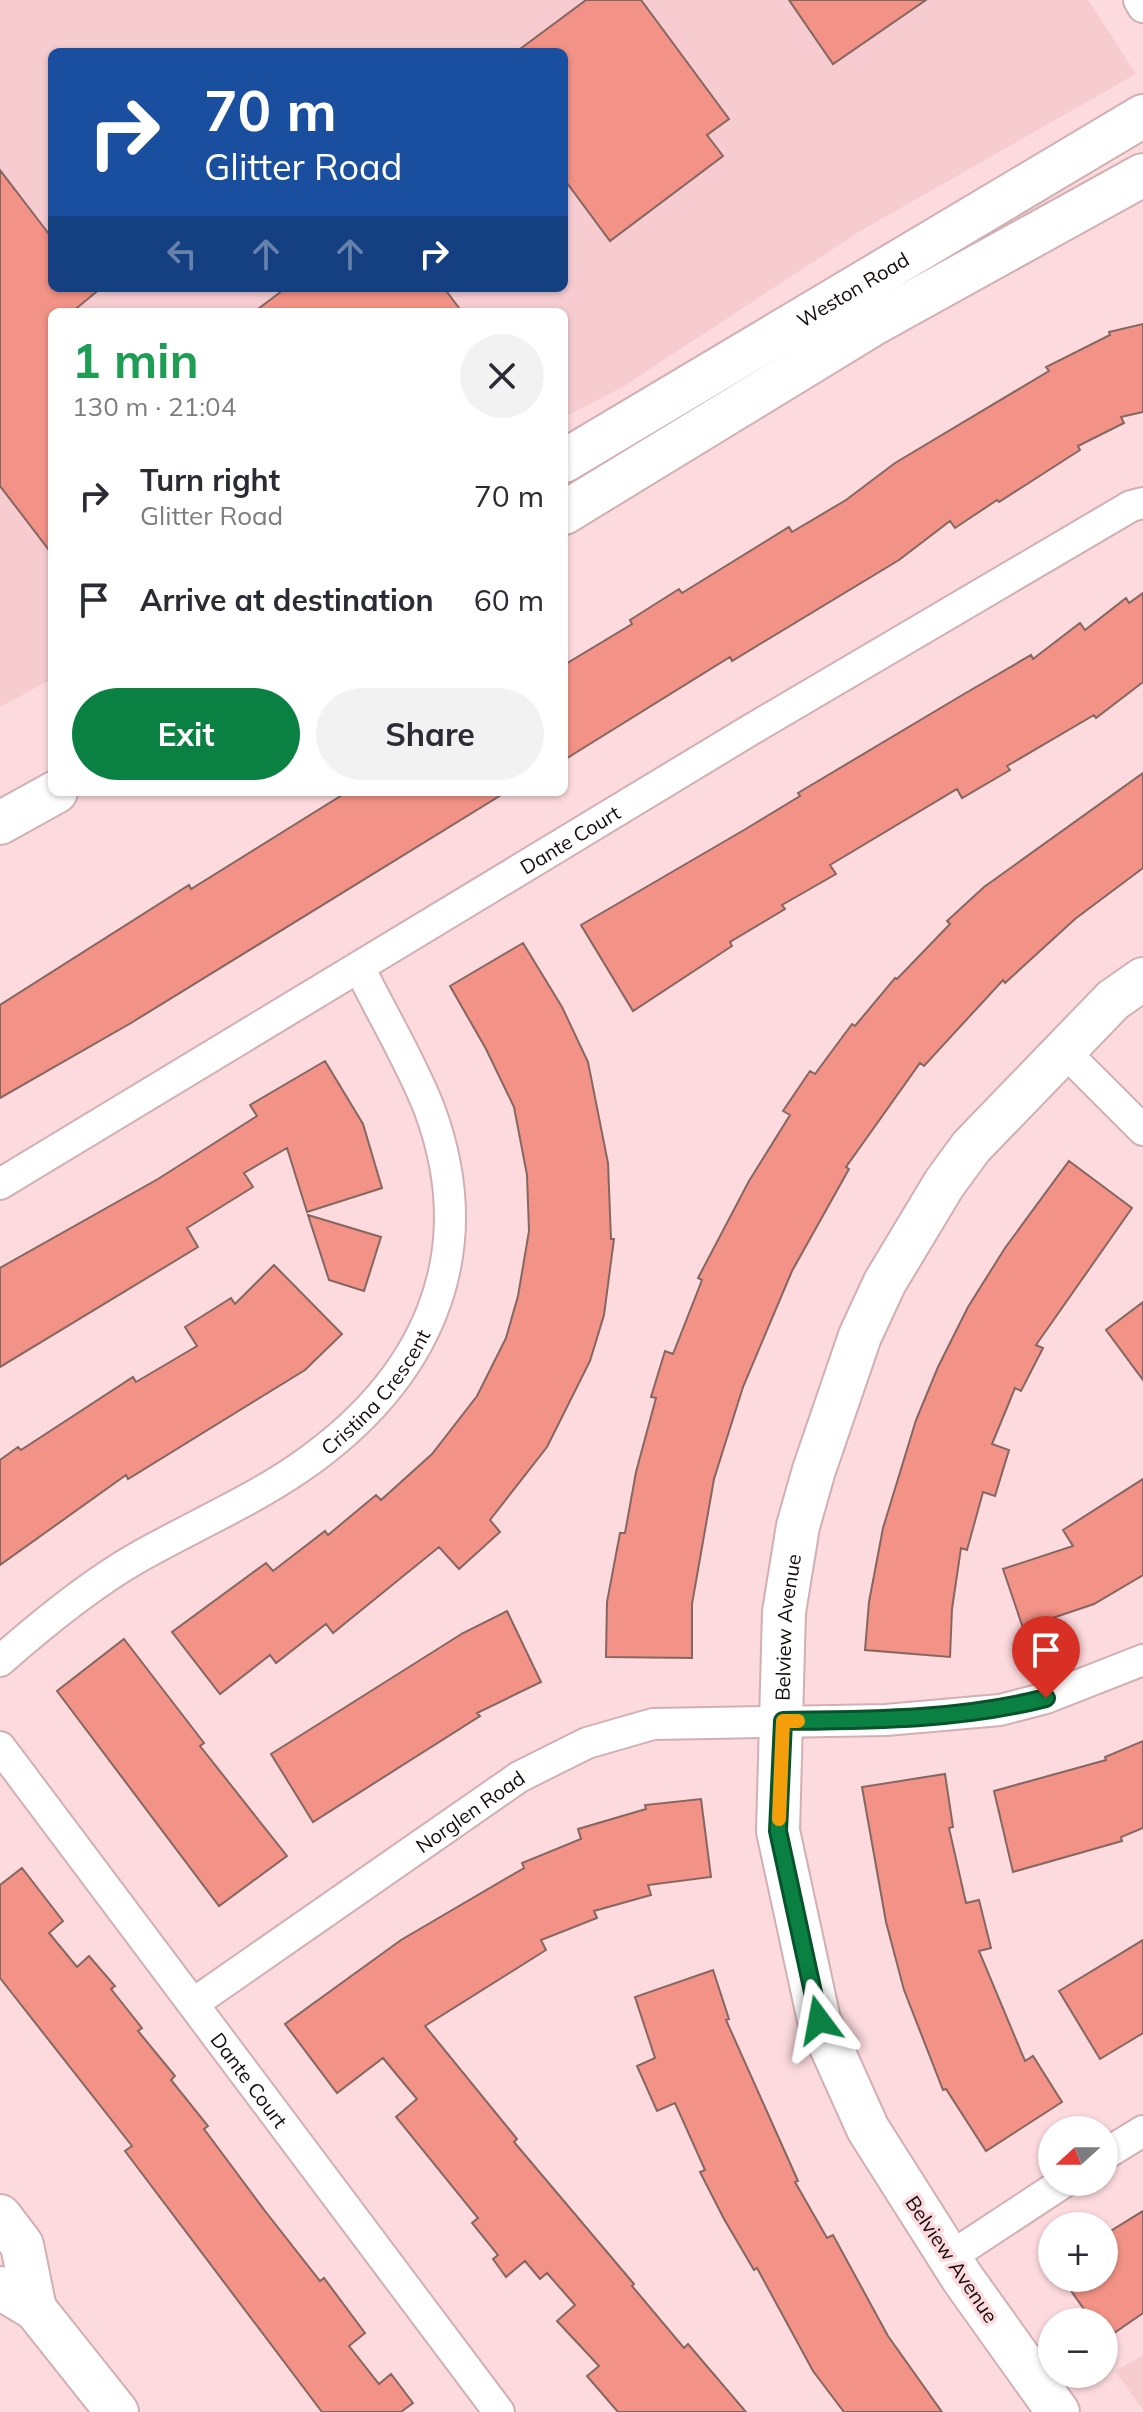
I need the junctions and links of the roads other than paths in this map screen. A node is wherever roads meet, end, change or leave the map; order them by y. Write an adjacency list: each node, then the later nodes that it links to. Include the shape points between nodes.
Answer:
1 (1139, 0): 2 (street)
2 (1143, 7)
3 (1143, 116): 5 (main road, Weston Road)
4 (1143, 175): 7 (main road, Weston Road, via 875,323)
5 (568, 459)
6 (1143, 503): 10 (street, Dante Court, via 752,729)
7 (568, 511)
8 (49, 796): 9 (main road)
9 (1, 824)
10 (359, 967): 14 (street, Dante Court); 16 (street, Cristina Crescent, via 429,1109 441,1154 450,1219 448,1260 435,1310 365,1417 298,1469 132,1560)
11 (1143, 979): 12 (main road, Belview Avenue, via 1113,1000)
12 (1063, 1050): 13 (street); 17 (main road, Belview Avenue, via 1007,1107 944,1184 885,1282 860,1336 798,1526 784,1612)
13 (1143, 1130)
14 (0, 1184)
15 (1143, 1660): 17 (street, Norglen Road, via 1000,1710 886,1720)
16 (0, 1661)
17 (783, 1721): 19 (street, Norglen Road, via 653,1724 587,1743 519,1777); 24 (main road, Belview Avenue, via 778,1831 819,2020 868,2129)
18 (0, 1747): 19 (street, Dante Court)
19 (194, 2003): 28 (street, Dante Court)
20 (1143, 2131): 21 (street)
21 (1118, 2146)
22 (1043, 2196): 24 (street)
23 (0, 2216): 26 (main road, via 22,2245)
24 (950, 2257): 29 (main road, Belview Avenue)
25 (0, 2288): 26 (main road)
26 (35, 2309): 27 (main road)
27 (117, 2412)
28 (499, 2412)
29 (1058, 2412)

